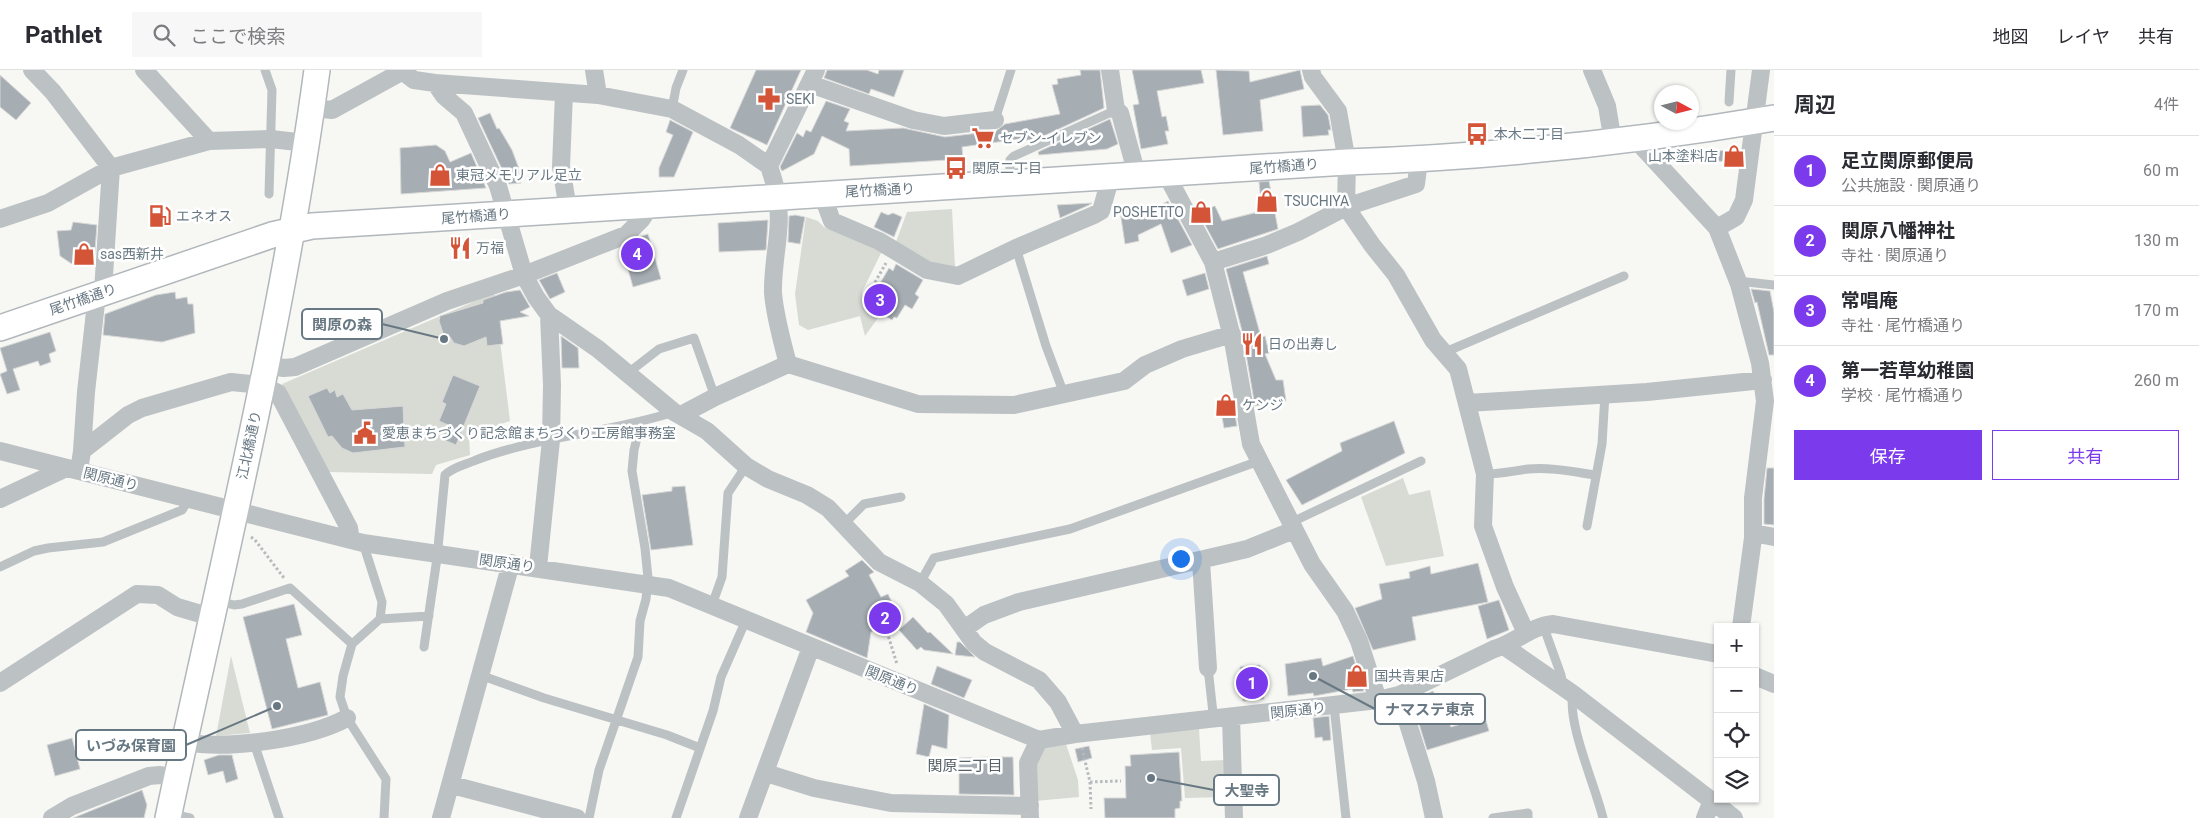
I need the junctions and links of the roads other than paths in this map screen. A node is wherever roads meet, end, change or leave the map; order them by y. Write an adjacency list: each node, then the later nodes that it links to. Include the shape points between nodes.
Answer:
1 (32, 70): 31 (street)
2 (144, 70): 26 (street)
3 (265, 70): 24 (lane, via 272,90)
4 (317, 70): 19 (main road, 江北橋通り)
5 (594, 70): 17 (street)
6 (683, 70): 20 (lane)
7 (1011, 70): 22 (lane)
8 (1110, 70): 21 (street)
9 (1311, 70): 29 (street, via 1338,111)
10 (1592, 70): 25 (street)
11 (1731, 70): 18 (lane)
12 (1761, 70): 23 (street)
13 (401, 71): 15 (street, via 414,80); 19 (street, via 332,110)
14 (813, 77): 22 (street, via 913,120 944,126); 30 (street)
15 (434, 83): 16 (street); 42 (street, via 464,113 498,186)
16 (564, 93): 17 (street); 41 (street, via 561,167)
17 (598, 95): 20 (street)
18 (1729, 102)
19 (312, 108): 27 (main road, 江北橋通り)
20 (672, 109): 30 (street, via 739,145)
21 (1116, 110): 33 (street, via 1120,113); 35 (lane, via 1014,156 1010,160)
22 (995, 120)
23 (1764, 120): 25 (main road, 尾竹橋通り); 44 (street, via 1744,200 1736,217)
24 (271, 139): 26 (street); 27 (street); 36 (lane)
25 (1624, 140): 28 (main road, 尾竹橋通り); 44 (street)
26 (209, 141): 31 (street)
27 (306, 143): 45 (main road, 江北橋通り)
28 (1419, 160): 29 (main road, 尾竹橋通り); 40 (street, via 1416,184)
29 (1347, 162): 32 (main road, 尾竹橋通り); 40 (street)
30 (769, 166): 38 (street)
31 (112, 168): 43 (street, via 48,203); 52 (street)
32 (1166, 174): 33 (main road, 尾竹橋通り); 47 (street)
33 (1136, 175): 34 (main road, 尾竹橋通り)
34 (1111, 176): 35 (main road, 尾竹橋通り); 46 (street, via 1101,211)
35 (1010, 182): 37 (main road, 尾竹橋通り)
36 (269, 194)
37 (822, 194): 38 (main road, 尾竹橋通り); 46 (street, via 832,221 880,241 927,270 958,276)
38 (777, 196): 39 (main road, 尾竹橋通り); 57 (street, via 773,293)
39 (651, 204): 41 (main road, 尾竹橋通り); 48 (street, via 626,235)
40 (1346, 207): 47 (street, via 1267,246); 56 (street, via 1396,275)
41 (568, 210): 42 (main road, 尾竹橋通り)
42 (506, 214): 45 (main road, 尾竹橋通り); 48 (street)
43 (0, 219)
44 (1716, 228): 50 (street)
45 (293, 229): 52 (main road, 尾竹橋通り); 59 (main road, 江北橋通り)
46 (1016, 248): 61 (lane, via 1043,339)
47 (1213, 262): 55 (street)
48 (524, 275): 53 (street); 59 (street, via 446,301 295,367)
49 (1624, 276): 56 (lane)
50 (1739, 284): 51 (lane); 60 (street)
51 (1774, 285)
52 (100, 292): 54 (main road, 尾竹橋通り); 69 (street, via 86,392)
53 (549, 315): 58 (street); 67 (street)
54 (0, 328)
55 (1232, 334): 61 (street, via 1182,349 1145,365 1124,381); 70 (street, via 1251,444)
56 (1443, 353): 64 (street, via 1458,369)
57 (788, 364): 61 (street, via 918,404 1014,405); 63 (street)
58 (628, 373): 63 (lane, via 659,349 694,338); 65 (street)
59 (264, 375): 69 (street, via 142,408 128,415); 79 (main road, 江北橋通り); 85 (street, via 278,393)
60 (1763, 380): 62 (street); 83 (street, via 1765,401 1753,498)
61 (1064, 394)
62 (1605, 394): 64 (street); 75 (lane, via 1602,444)
63 (715, 397): 65 (street)
64 (1467, 403): 74 (street)
65 (678, 413): 66 (lane); 72 (street, via 707,431)
66 (641, 422): 67 (lane); 92 (lane, via 632,471)
67 (551, 440): 86 (lane, via 492,454 450,470 445,476); 90 (street)
68 (0, 451): 73 (street, 関原通り)
69 (82, 452): 73 (street)
70 (1259, 461): 81 (street); 91 (lane, via 1070,529 934,558)
71 (1421, 461): 81 (lane)
72 (746, 466): 80 (street, via 807,495 828,508); 93 (lane, via 728,493 722,577)
73 (72, 469): 77 (street); 78 (street, 関原通り)
74 (1485, 474): 75 (lane, via 1556,469); 101 (street, via 1483,526)
75 (1596, 474): 82 (lane)
76 (901, 497): 80 (lane, via 864,504)
77 (0, 499)
78 (189, 499): 79 (street, 関原通り); 89 (lane, via 182,510 103,542 34,551)
79 (235, 510): 85 (street, 関原通り); 94 (main road, 江北橋通り)
80 (843, 525): 91 (street, via 878,562)
81 (1292, 526): 87 (street, via 1247,549); 114 (street, via 1312,564 1345,612)
82 (1587, 526)
83 (1753, 534): 84 (street); 98 (street)
84 (1774, 537)
85 (357, 541): 86 (street, 関原通り); 96 (lane, via 382,602)
86 (438, 554): 88 (street, 関原通り); 95 (lane)
87 (1201, 561): 100 (street, via 1019,602 984,615); 107 (street)
88 (511, 563): 90 (street, 関原通り); 108 (street)
89 (0, 567)
90 (538, 567): 92 (street, 関原通り)
91 (920, 583): 100 (street, via 946,604)
92 (648, 584): 93 (street, 関原通り, via 669,588); 119 (lane, via 640,621 638,657)
93 (712, 606): 97 (street, 関原通り)
94 (213, 609): 102 (lane, via 242,604 290,588); 110 (street, via 177,607 158,595 137,594); 122 (main road, 江北橋通り)
95 (429, 616): 96 (lane); 105 (lane)
96 (380, 619): 102 (lane)
97 (746, 620): 104 (street, 関原通り); 124 (lane, via 721,678)
98 (1742, 623)
99 (1543, 625): 101 (street, 関原通り); 106 (street, via 1553,624); 112 (lane)
100 (964, 629): 120 (street, via 985,652 1040,680 1058,702)
101 (1526, 633): 103 (street, 関原通り)
102 (352, 644): 118 (lane, via 340,697)
103 (1504, 646): 112 (street); 113 (street, 関原通り)
104 (811, 647): 121 (street, 関原通り); 125 (street)
105 (424, 648)
106 (1714, 653)
107 (1208, 668): 116 (lane)
108 (480, 675): 119 (lane); 127 (street)
109 (1759, 678): 111 (street)
110 (0, 683)
111 (1774, 684)
112 (1568, 690): 128 (street); 146 (lane, via 1573,721)
113 (1399, 695): 114 (street, 関原通り); 143 (street)
114 (1378, 700): 115 (street, 関原通り)
115 (1334, 706): 117 (street, 関原通り); 142 (lane)
116 (1213, 713)
117 (1231, 717): 120 (street, 関原通り); 141 (street)
118 (347, 718): 123 (street, via 332,726); 135 (lane, via 386,779)
119 (617, 719): 124 (lane); 138 (lane, via 599,770)
120 (1078, 737): 121 (street, 関原通り)
121 (1039, 740): 131 (street, via 1028,763)
122 (184, 742): 123 (street, via 203,746); 126 (main road, 江北橋通り)
123 (254, 743): 134 (lane)
124 (700, 748): 139 (lane)
125 (766, 772): 131 (street, via 814,788 891,803); 140 (street)
126 (177, 778): 132 (main road, 江北橋通り); 133 (street, via 149,776 72,806)
127 (452, 784): 136 (street); 137 (street)
128 (1714, 798)
129 (1715, 803): 147 (street)
130 (1720, 803): 148 (street)
131 (1030, 812)
132 (176, 816)
133 (52, 818)
134 (279, 818)
135 (384, 818)
136 (442, 818)
137 (577, 818)
138 (589, 818)
139 (676, 818)
140 (748, 818)
141 (1234, 818)
142 (1346, 818)
143 (1434, 818)
144 (1493, 818): 145 (lane, via 1528,813)
145 (1528, 818)
146 (1603, 818)
147 (1705, 818)
148 (1734, 818)

